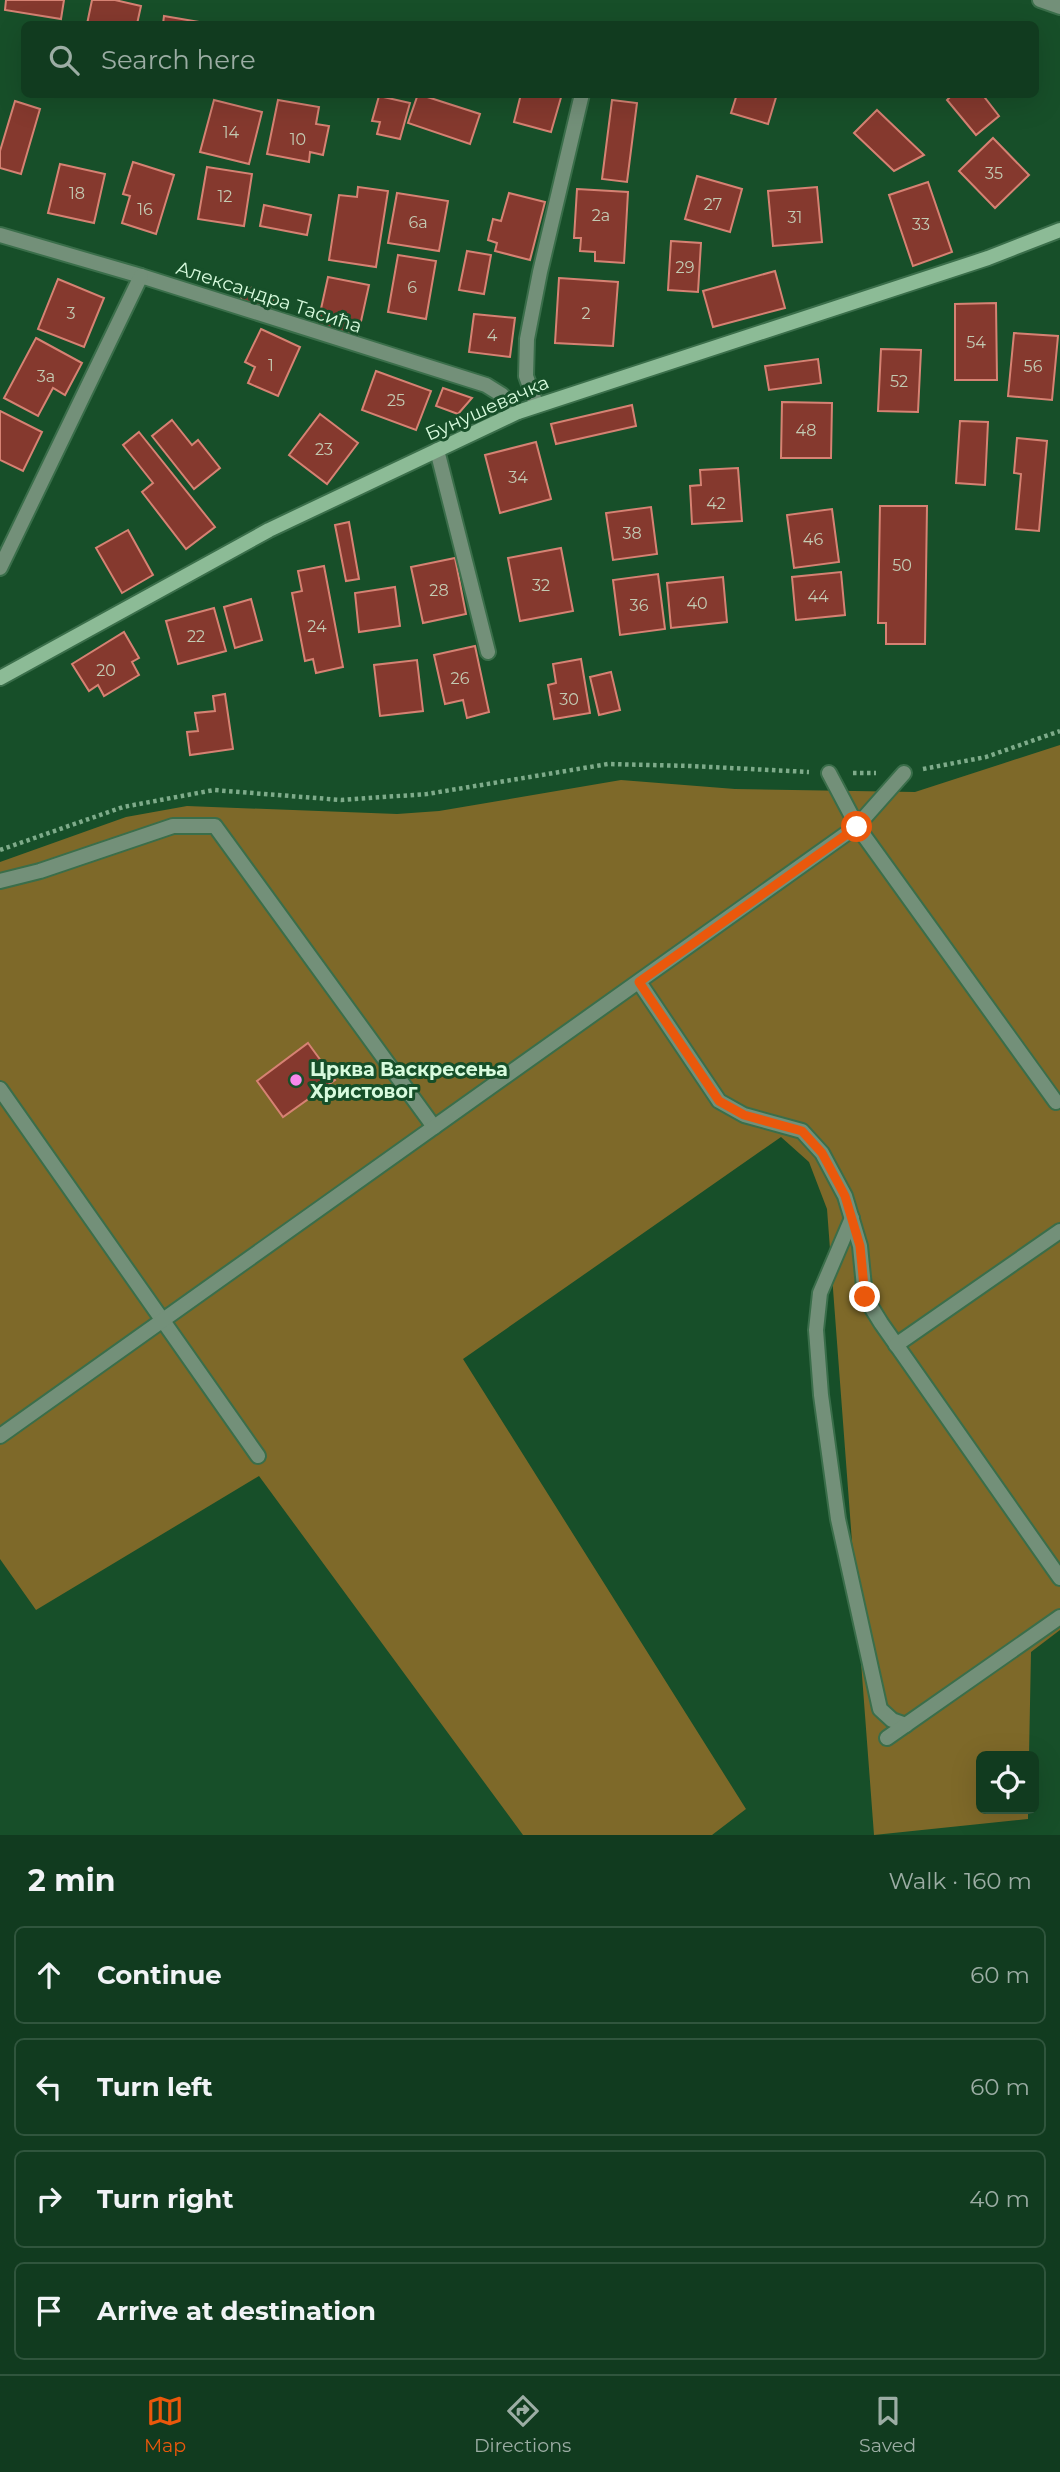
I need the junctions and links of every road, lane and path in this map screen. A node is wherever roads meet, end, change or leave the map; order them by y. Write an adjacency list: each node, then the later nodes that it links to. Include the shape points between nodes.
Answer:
1 (1040, 0): 2 (street)
2 (1060, 7)
3 (581, 98): 7 (street, via 527,339 526,376)
4 (1060, 230): 7 (street, Бунушевачка, via 988,258)
5 (0, 235): 6 (street, Александра Тасића)
6 (141, 276): 8 (street, Александра Тасића, via 486,385); 10 (street)
7 (536, 404): 8 (street, Бунушевачка)
8 (517, 412): 9 (street, Бунушевачка)
9 (437, 450): 11 (street); 12 (street, Бунушевачка, via 269,530)
10 (0, 568)
11 (488, 652)
12 (0, 678)
13 (1060, 732): 14 (path, via 986,757)
14 (904, 773): 15 (path); 16 (street)
15 (829, 774): 16 (street); 17 (path, via 608,764 427,794 341,800 214,790 123,807)
16 (857, 827): 19 (street); 21 (street)
17 (0, 850)
18 (0, 881): 22 (street, via 173,826 215,827)
19 (639, 982): 22 (street); 23 (street, via 719,1101 744,1115 802,1131 822,1153)
20 (0, 1088): 25 (street)
21 (1056, 1102)
22 (434, 1128): 25 (street)
23 (852, 1218): 26 (street, via 865,1297); 31 (street, via 820,1293 816,1330 821,1395 838,1519 880,1709)
24 (1060, 1231): 26 (street)
25 (162, 1321): 27 (street); 28 (street)
26 (897, 1345): 29 (street)
27 (0, 1436)
28 (258, 1456)
29 (1060, 1578)
30 (1060, 1617): 31 (street)
31 (906, 1725): 32 (street)
32 (887, 1738)

